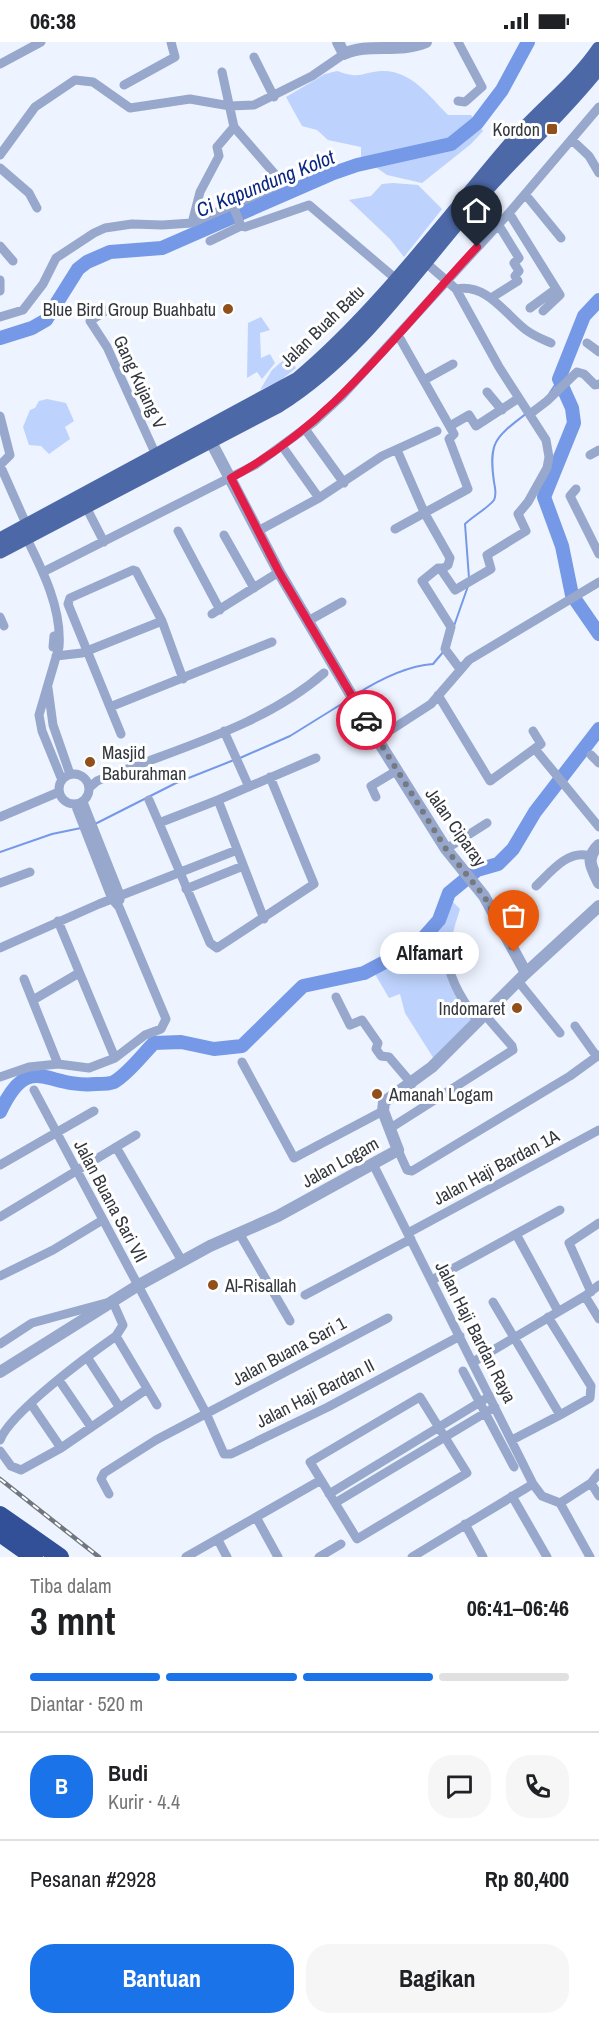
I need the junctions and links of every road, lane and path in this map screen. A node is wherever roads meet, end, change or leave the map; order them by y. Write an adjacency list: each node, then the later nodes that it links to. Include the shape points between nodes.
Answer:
1 (42, 42): 10 (street)
2 (171, 42): 13 (street, via 175,57)
3 (338, 42): 8 (street)
4 (426, 42): 6 (street, via 408,48)
5 (458, 42): 15 (street, via 482,87 465,102)
6 (367, 45): 8 (street)
7 (599, 49): 35 (main road, Jalan Buah Batu)
8 (344, 54): 14 (street)
9 (255, 57): 14 (street)
10 (0, 64)
11 (599, 67): 34 (main road, Jalan Buah Batu)
12 (222, 72): 16 (street)
13 (124, 85)
14 (274, 97): 16 (street, via 254,105)
15 (458, 100)
16 (230, 106): 18 (street); 20 (street, via 196,100 136,109 125,106 93,82 75,80 35,107)
17 (599, 107): 19 (street)
18 (234, 127): 24 (street, via 280,183); 27 (street, via 217,147 219,156 200,192)
19 (572, 140): 22 (street, via 589,156); 23 (street)
20 (0, 155)
21 (0, 168): 25 (street, via 29,193)
22 (599, 173)
23 (525, 194): 26 (street); 30 (street)
24 (234, 207): 27 (street); 28 (street)
25 (37, 208)
26 (509, 213): 29 (street); 38 (street)
27 (196, 221): 46 (street, via 105,228 56,258 44,285 23,310)
28 (241, 224): 31 (street); 35 (street, via 248,227 304,205 311,207)
29 (498, 224): 37 (street); 41 (street, via 519,258 514,263 519,271 515,276 518,281)
30 (561, 238)
31 (210, 241)
32 (0, 246): 33 (street)
33 (13, 261)
34 (425, 262): 37 (street); 42 (main road, Jalan Buah Batu)
35 (396, 279): 42 (main road, Jalan Buah Batu)
36 (0, 280): 40 (street)
37 (446, 280): 39 (street); 48 (street)
38 (556, 289): 44 (street); 45 (street, via 560,297)
39 (456, 290): 41 (street, via 470,289); 56 (street)
40 (0, 291)
41 (491, 298): 49 (street, via 526,330)
42 (385, 302): 47 (main road, Jalan Buah Batu)
43 (112, 307): 66 (street, Gang Kujang V, via 90,320 107,347)
44 (530, 308)
45 (543, 311)
46 (1, 314)
47 (372, 316): 63 (main road, Jalan Buah Batu, via 342,356 304,388); 66 (main road, Jalan Buah Batu, via 298,379)
48 (398, 334): 53 (street); 61 (street, via 342,396)
49 (551, 343)
50 (587, 343): 51 (street)
51 (599, 352)
52 (453, 364): 53 (street)
53 (424, 380): 60 (street)
54 (599, 384): 58 (street, via 580,372)
55 (488, 392): 57 (street)
56 (519, 398): 57 (street); 58 (street)
57 (502, 410): 60 (street, via 476,426 469,416)
58 (529, 412): 82 (street, via 546,440 549,457 540,481 518,514 526,531 487,555 491,569 454,590)
59 (0, 416): 74 (street, via 10,454 0,465)
60 (450, 426): 72 (street, via 454,434 449,439 468,491)
61 (305, 429): 64 (street); 68 (street)
62 (437, 431): 65 (street)
63 (210, 440): 67 (street); 71 (main road, Jalan Buah Batu)
64 (282, 446): 67 (street); 70 (street)
65 (397, 450): 68 (street); 72 (street)
66 (156, 455): 74 (main road, Jalan Buah Batu)
67 (231, 478): 76 (street); 79 (street)
68 (344, 483): 70 (street)
69 (576, 489): 81 (street, via 570,496)
70 (319, 498): 76 (street)
71 (86, 507): 74 (main road, Jalan Buah Batu); 79 (street)
72 (424, 512): 73 (street); 82 (street, via 450,558 448,565)
73 (395, 529)
74 (26, 531): 78 (main road, Jalan Buah Batu); 80 (main road, Jalan Buah Batu); 83 (street)
75 (178, 531): 86 (street, via 216,612)
76 (258, 531): 84 (street)
77 (224, 535): 86 (street)
78 (0, 540)
79 (104, 542): 83 (street)
80 (0, 551)
81 (599, 554)
82 (440, 568): 93 (street, via 422,581 451,627 445,650)
83 (43, 572): 91 (street, via 54,603)
84 (279, 572): 86 (street); 89 (street)
85 (599, 582): 93 (street)
86 (254, 588)
87 (342, 602): 89 (street)
88 (162, 621): 92 (street); 92 (street, via 140,575 133,570 68,600); 95 (street)
89 (308, 621): 94 (street)
90 (272, 642): 95 (street)
91 (56, 651): 92 (street); 107 (street, via 48,686)
92 (88, 651): 97 (street)
93 (460, 669): 96 (street)
94 (330, 670): 98 (street, via 284,703); 101 (street, Jalan Ciparay, via 353,698)
95 (183, 679): 97 (street)
96 (438, 695): 101 (street); 102 (street, via 490,781)
97 (110, 707): 100 (street)
98 (224, 731): 109 (street); 110 (street)
99 (533, 731): 102 (street, via 541,742)
100 (121, 734)
101 (377, 739): 106 (street, Jalan Ciparay)
102 (535, 749): 119 (street)
103 (591, 754): 105 (street)
104 (316, 758): 108 (street)
105 (599, 763)
106 (396, 771): 112 (street, via 371,786); 121 (street, Jalan Ciparay)
107 (66, 777): 109 (street, via 81,775); 111 (street)
108 (270, 777): 110 (street); 133 (street, via 314,884)
109 (92, 783): 115 (street, via 87,798)
110 (249, 787): 114 (street)
111 (60, 795): 115 (street); 116 (street)
112 (376, 797)
113 (149, 800): 117 (street)
114 (218, 800): 117 (street); 122 (street)
115 (79, 803): 131 (street)
116 (0, 817)
117 (159, 823): 126 (street)
118 (487, 823): 121 (street)
119 (599, 828)
120 (599, 845): 123 (street)
121 (446, 849): 138 (street, Jalan Ciparay, via 491,907)
122 (237, 850): 124 (street); 126 (street)
123 (589, 856): 127 (street); 129 (street, via 568,858)
124 (243, 866): 130 (street); 133 (street)
125 (30, 872): 128 (street)
126 (179, 872): 130 (street); 131 (street)
127 (599, 882)
128 (0, 883)
129 (536, 886)
130 (186, 890): 133 (street, via 214,947 220,948)
131 (116, 897): 134 (street); 146 (street, via 166,1019 161,1029 145,1035)
132 (599, 906): 138 (street, Jalan Logam)
133 (264, 919)
134 (58, 921): 136 (street); 137 (street)
135 (445, 945): 142 (street, via 446,963 455,987)
136 (0, 948)
137 (79, 973): 141 (street); 146 (street)
138 (522, 977): 142 (street, Jalan Logam); 144 (street)
139 (24, 979): 141 (street)
140 (336, 997): 151 (street, via 350,1025 362,1020 377,1041 376,1049 381,1056 388,1057)
141 (33, 1000): 149 (street)
142 (481, 1019): 151 (street, Jalan Logam); 155 (street, via 513,1050)
143 (575, 1026): 145 (street)
144 (560, 1033)
145 (598, 1056): 160 (street, via 412,1171 407,1170)
146 (115, 1058): 149 (street, via 89,1068)
147 (242, 1062): 154 (street, via 294,1158)
148 (0, 1063): 150 (street)
149 (58, 1064): 150 (street)
150 (2, 1075)
151 (412, 1084): 154 (street, Jalan Logam, via 386,1100)
152 (34, 1090): 157 (street, Jalan Buana Sari VII)
153 (94, 1111): 157 (street, Jalan Buana Sari VII)
154 (383, 1111): 155 (street, Jalan Logam)
155 (389, 1129): 160 (street, Jalan Logam)
156 (599, 1130): 170 (street, Jalan Haji Bardan 1A)
157 (56, 1132): 162 (street, Jalan Buana Sari VII); 163 (street, Jalan Buana Sari VII)
158 (136, 1135): 159 (street)
159 (116, 1147): 163 (street); 171 (street)
160 (398, 1150): 161 (street, Jalan Logam)
161 (373, 1164): 168 (street, Jalan Logam, via 278,1216); 170 (street, Jalan Haji Bardan Raya)
162 (0, 1165)
163 (77, 1171): 165 (street); 166 (street, Jalan Buana Sari VII)
164 (560, 1210): 169 (street)
165 (0, 1217)
166 (101, 1221): 172 (street); 175 (street, Jalan Buana Sari VII)
167 (599, 1223): 176 (street, via 569,1242)
168 (238, 1233): 171 (street, Jalan Logam); 184 (street)
169 (516, 1234): 173 (street); 180 (street)
170 (410, 1236): 173 (street, Jalan Haji Bardan Raya); 177 (street, Jalan Haji Bardan 1A)
171 (182, 1261): 175 (street, Jalan Logam)
172 (0, 1276)
173 (432, 1280): 186 (street, Jalan Haji Bardan Raya)
174 (599, 1285): 176 (street)
175 (137, 1286): 178 (street, Jalan Logam); 201 (street, Jalan Buana Sari VII)
176 (592, 1293): 180 (street); 183 (street)
177 (305, 1295)
178 (111, 1301): 185 (street, via 123,1325); 188 (street, via 32,1323); 192 (street, Jalan Logam)
179 (493, 1302): 187 (street)
180 (558, 1311): 181 (street)
181 (548, 1317): 187 (street); 203 (street, via 591,1386 590,1398)
182 (388, 1318): 201 (street, Jalan Buana Sari 1)
183 (599, 1318)
184 (290, 1321)
185 (116, 1336): 189 (street); 194 (street)
186 (460, 1336): 190 (street, Jalan Haji Bardan Raya); 201 (street, Jalan Haji Bardan II, via 228,1455 224,1454)
187 (514, 1336): 190 (street); 203 (street)
188 (0, 1344)
189 (87, 1357): 193 (street); 200 (street)
190 (473, 1362): 195 (street, Jalan Haji Bardan Raya)
191 (463, 1371): 196 (street)
192 (0, 1372)
193 (59, 1380): 197 (street); 206 (street)
194 (147, 1389): 198 (street); 200 (street)
195 (490, 1396): 196 (street); 199 (street, Jalan Haji Bardan Raya)
196 (480, 1402): 202 (street); 204 (street)
197 (31, 1404): 209 (street); 211 (street)
198 (157, 1405)
199 (495, 1407): 202 (street); 210 (street, Jalan Haji Bardan Raya)
200 (120, 1408): 206 (street)
201 (206, 1413): 218 (street, Jalan Buana Sari 1, via 106,1471 101,1479)
202 (486, 1413): 207 (street); 213 (street)
203 (560, 1414): 210 (street)
204 (449, 1419): 205 (street); 207 (street)
205 (439, 1425): 208 (street); 215 (street, via 424,1400 416,1398 314,1458 310,1462); 221 (street)
206 (91, 1427): 211 (street)
207 (456, 1430): 208 (street)
208 (446, 1436): 221 (street); 221 (street, via 465,1475 361,1538 354,1537)
209 (0, 1440)
210 (512, 1440): 217 (street, Jalan Haji Bardan Raya)
211 (61, 1448): 212 (street, via 21,1470 11,1466)
212 (0, 1451)
213 (514, 1467)
214 (599, 1473): 216 (street)
215 (321, 1480): 221 (street); 224 (street)
216 (591, 1483): 220 (street); 222 (street)
217 (532, 1484): 219 (street); 222 (street, Jalan Haji Bardan Raya, via 542,1496)
218 (109, 1494)
219 (512, 1496): 225 (street); 237 (street)
220 (599, 1496)
221 (332, 1498)
222 (560, 1503): 238 (street)
223 (0, 1515): 230 (highway)
224 (256, 1517): 227 (street); 233 (street)
225 (465, 1524): 235 (street); 236 (street)
226 (0, 1533): 229 (highway)
227 (218, 1540): 231 (street); 232 (street)
228 (341, 1544): 234 (street)
229 (34, 1557)
230 (60, 1557)
231 (186, 1557)
232 (228, 1557)
233 (278, 1557)
234 (319, 1557)
235 (412, 1557)
236 (483, 1557)
237 (547, 1557)
238 (590, 1557)

